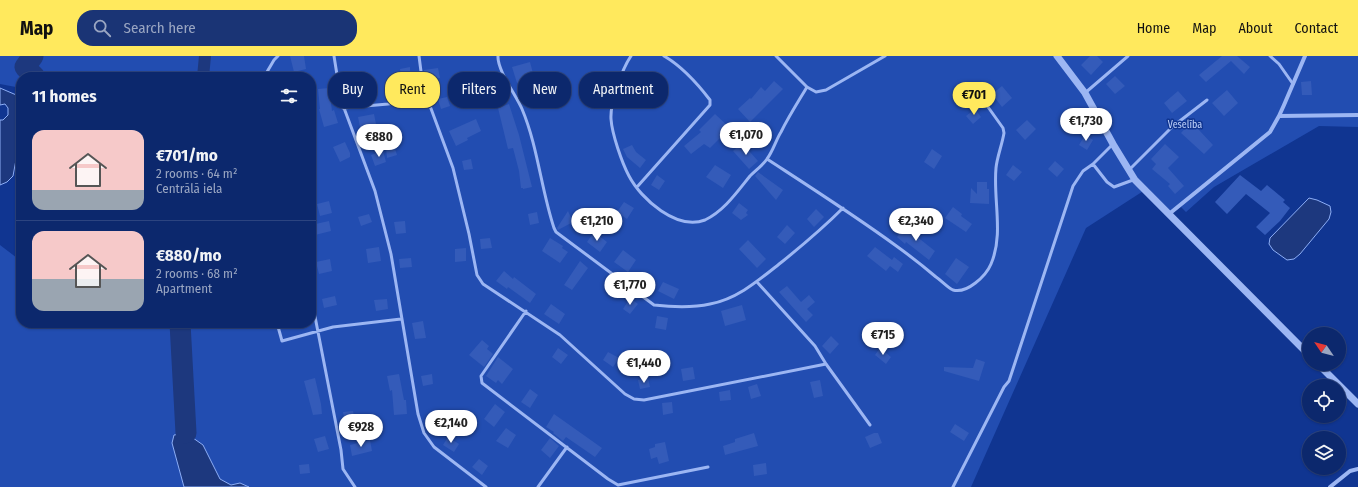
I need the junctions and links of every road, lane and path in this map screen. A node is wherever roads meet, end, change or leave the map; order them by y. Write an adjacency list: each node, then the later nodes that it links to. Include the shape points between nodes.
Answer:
1 (278, 56): 13 (lane)
2 (334, 56): 14 (lane)
3 (419, 56): 15 (lane)
4 (498, 56): 33 (lane, via 499,66 529,125 556,232 654,305 674,307 710,304 736,295)
5 (631, 56): 30 (lane, via 626,62 612,102 611,119 616,143 629,176)
6 (664, 56): 30 (lane, via 696,83 710,100 710,105)
7 (776, 56): 17 (lane)
8 (885, 56): 17 (lane, via 826,90 816,92)
9 (1057, 56): 18 (street)
10 (1128, 56): 18 (lane)
11 (1270, 56): 16 (lane)
12 (1305, 56): 16 (street)
13 (267, 72)
14 (337, 72)
15 (421, 72)
16 (1293, 84): 24 (street)
17 (807, 87): 26 (lane)
18 (1086, 93): 25 (street)
19 (983, 100): 31 (lane, via 1004,133 996,167 996,251 990,266 973,285 953,290)
20 (1207, 100): 28 (lane, via 1172,127)
21 (343, 108): 35 (lane, via 375,191 391,254)
22 (431, 108): 34 (lane, via 453,168 477,275 483,284)
23 (1358, 115): 24 (street)
24 (1279, 116): 32 (street, via 1270,132)
25 (1113, 144): 27 (lane); 28 (street)
26 (767, 159): 30 (lane, via 716,214 704,220 688,223 668,216); 31 (lane)
27 (1093, 164): 29 (lane, via 1114,187); 50 (lane, via 1083,171 1073,186 1009,381)
28 (1129, 170): 29 (street)
29 (1135, 180): 32 (street)
30 (637, 187)
31 (843, 208): 33 (lane, via 820,231)
32 (1169, 214): 39 (street)
33 (757, 282): 40 (lane, via 814,346)
34 (526, 312): 40 (lane, via 560,335 625,394 634,399 644,400); 44 (lane, via 480,378 482,383)
35 (401, 319): 38 (lane); 48 (lane, via 418,414 424,433 434,447)
36 (316, 325): 38 (lane)
37 (278, 328): 38 (lane, via 282,341)
38 (317, 331): 47 (lane, via 343,469)
39 (1302, 348)
40 (826, 364): 43 (lane)
41 (1325, 371): 42 (street)
42 (1358, 404)
43 (870, 425)
44 (567, 447): 45 (lane, via 618,485); 49 (lane)
45 (708, 467)
46 (1358, 469): 51 (street, via 1350,471)
47 (355, 487)
48 (486, 487)
49 (538, 487)
50 (953, 487)
51 (1330, 487)

